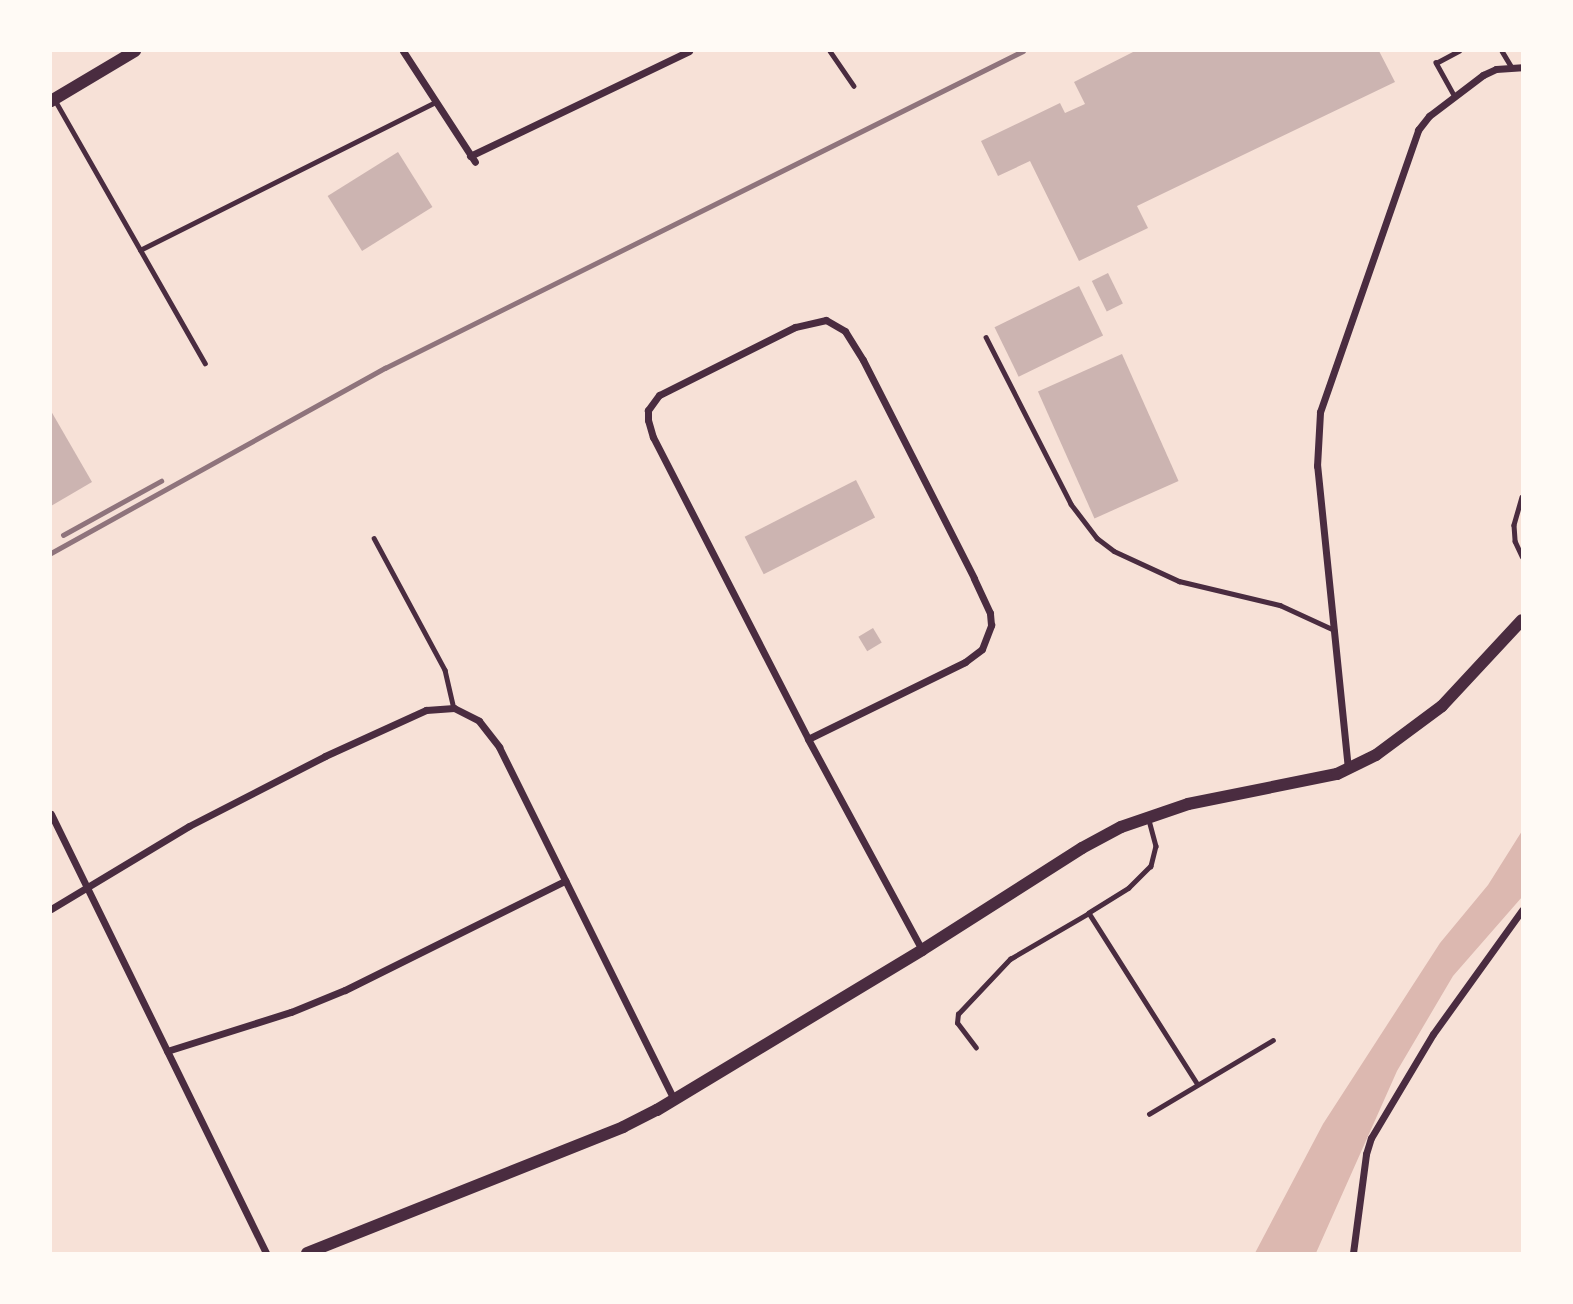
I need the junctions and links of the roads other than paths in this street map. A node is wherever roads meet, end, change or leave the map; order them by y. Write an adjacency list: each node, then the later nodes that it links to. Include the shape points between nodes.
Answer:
1 (135, 51): 11 (main road)
2 (403, 51): 12 (street)
3 (689, 51): 12 (street, via 472,159)
4 (830, 51): 9 (lane)
5 (1459, 51): 10 (lane, via 1436,63)
6 (1502, 51): 7 (lane)
7 (1511, 66): 8 (street); 10 (street, via 1483,75)
8 (1522, 67)
9 (854, 86)
10 (1454, 96): 20 (street, via 1429,116 1412,143 1320,412 1317,466)
11 (53, 100): 13 (lane)
12 (435, 102): 13 (lane)
13 (140, 250): 15 (lane)
14 (986, 337): 20 (lane, via 1071,504 1097,538 1114,551 1179,581 1280,605)
15 (205, 363)
16 (1522, 497): 18 (lane, via 1514,525)
17 (374, 538): 21 (lane, via 445,670)
18 (1522, 556)
19 (1522, 620): 23 (main road, via 1442,706 1402,738)
20 (1335, 631): 23 (street)
21 (454, 708): 26 (street, via 480,720 489,731); 27 (street, via 426,710 325,756 218,810)
22 (808, 739): 22 (street, via 965,662 989,637 990,613 845,331 837,324 815,320 652,401 648,420); 31 (street)
23 (1348, 769): 25 (main road, via 1304,783)
24 (51, 814): 27 (street)
25 (1148, 816): 30 (lane, via 1156,846 1151,866 1129,888); 31 (main road, via 1082,848)
26 (565, 881): 34 (street, via 345,990 243,1029); 36 (street)
27 (86, 888): 28 (street); 34 (street)
28 (51, 909)
29 (1522, 910): 40 (street, via 1433,1034 1371,1138)
30 (1089, 913): 33 (lane, via 1010,959 958,1014 957,1023); 35 (lane)
31 (922, 950): 36 (main road)
32 (1273, 1040): 35 (lane)
33 (976, 1048)
34 (167, 1051): 38 (street)
35 (1197, 1083): 37 (lane)
36 (674, 1100): 39 (main road, via 623,1127)
37 (1149, 1114)
38 (266, 1253)
39 (307, 1253)
40 (1353, 1253)

